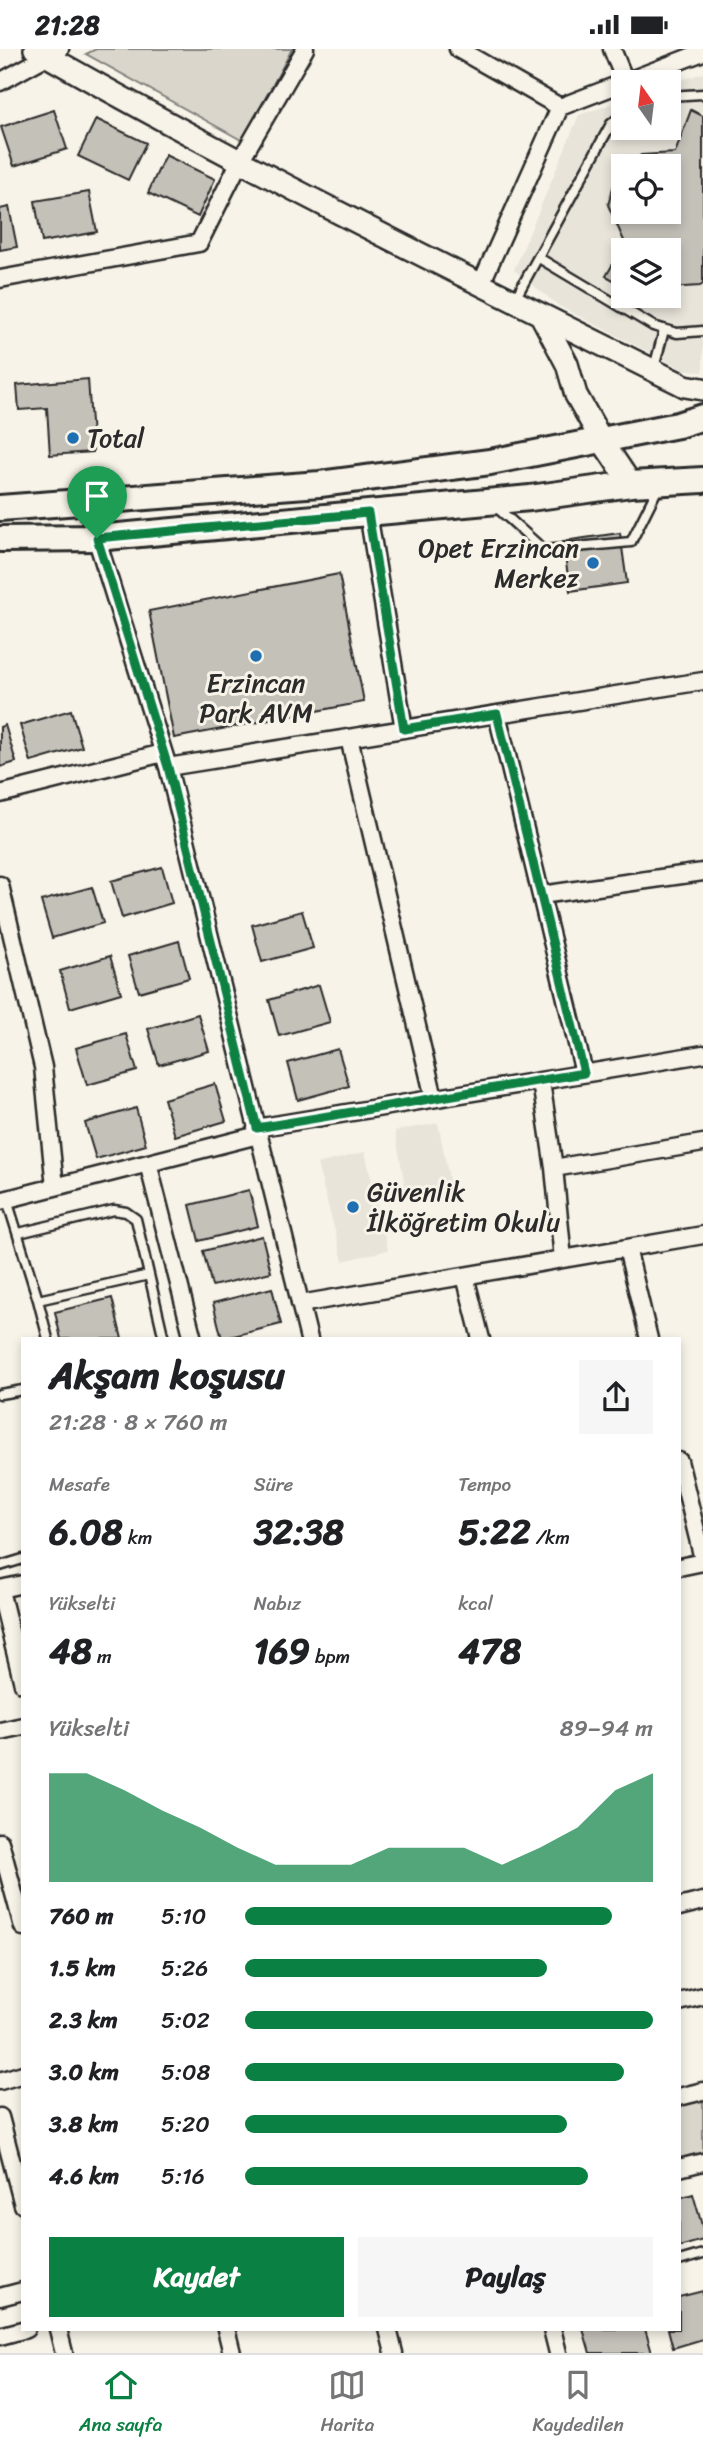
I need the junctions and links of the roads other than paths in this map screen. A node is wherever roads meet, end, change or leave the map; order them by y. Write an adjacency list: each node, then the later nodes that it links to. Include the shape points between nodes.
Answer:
1 (304, 49): 14 (street)
2 (458, 49): 12 (street)
3 (612, 49): 6 (street)
4 (48, 51): 8 (street); 14 (main road)
5 (703, 52): 7 (street)
6 (621, 70)
7 (655, 70)
8 (0, 82)
9 (611, 87): 12 (street)
10 (703, 94): 11 (lane)
11 (681, 95)
12 (560, 107): 17 (street)
13 (611, 124): 15 (lane)
14 (240, 161): 16 (street, via 199,243); 17 (main road)
15 (539, 258): 18 (lane); 20 (lane)
16 (0, 279)
17 (481, 285): 18 (main road)
18 (514, 302): 19 (main road)
19 (542, 317): 22 (main road); 25 (main road)
20 (664, 330): 21 (lane); 22 (lane)
21 (703, 331)
22 (653, 370): 23 (main road, via 685,386)
23 (703, 389)
24 (703, 417): 25 (main road)
25 (602, 441): 28 (main road); 29 (main road, via 491,462 320,484)
26 (703, 479): 27 (main road)
27 (661, 482): 28 (main road); 30 (lane, via 631,542 544,550)
28 (631, 484): 30 (main road)
29 (85, 502): 31 (main road); 33 (street)
30 (490, 502): 32 (main road)
31 (0, 507): 34 (street)
32 (368, 513): 33 (main road); 37 (street)
33 (97, 538): 34 (main road); 39 (street)
34 (3, 539)
35 (703, 681): 36 (street)
36 (497, 714): 37 (street); 43 (street)
37 (404, 729): 38 (street)
38 (348, 738): 39 (street); 47 (street)
39 (166, 760): 40 (street); 48 (street)
40 (0, 794)
41 (703, 872): 43 (street)
42 (0, 885): 52 (street, via 43,1067)
43 (541, 895): 45 (street)
44 (703, 1054): 45 (street)
45 (584, 1073): 46 (street)
46 (541, 1082): 47 (street); 51 (street)
47 (434, 1098): 48 (street)
48 (257, 1131): 50 (street); 61 (street)
49 (703, 1143): 51 (street)
50 (148, 1163): 52 (street); 64 (street)
51 (554, 1168): 57 (street)
52 (55, 1187): 53 (street)
53 (4, 1201): 54 (lane)
54 (19, 1233): 58 (lane, via 114,1210 126,1212 136,1219); 60 (lane)
55 (703, 1235): 56 (street)
56 (627, 1248): 57 (street); 67 (street)
57 (563, 1259): 59 (street)
58 (149, 1275): 60 (lane); 63 (lane)
59 (465, 1276): 61 (street); 66 (street)
60 (38, 1300): 62 (lane)
61 (300, 1304): 65 (street)
62 (47, 1337)
63 (164, 1337)
64 (192, 1337)
65 (308, 1337)
66 (480, 1337)
67 (649, 1337)
68 (21, 1390): 69 (lane)
69 (0, 1394)
70 (681, 1469): 72 (street)
71 (21, 1560): 73 (lane)
72 (703, 1561): 74 (street)
73 (0, 1566)
74 (681, 1566)
75 (21, 1585): 76 (street)
76 (0, 1590): 77 (street)
77 (21, 1675)
78 (21, 1726): 79 (street)
79 (0, 1731)
80 (0, 1842): 81 (street)
81 (4, 1873): 84 (street)
82 (703, 1901): 83 (street)
83 (681, 1906)
84 (21, 1921)
85 (703, 1996): 86 (street)
86 (681, 2002)
87 (21, 2075): 88 (street)
88 (0, 2081)
89 (703, 2091): 90 (street)
90 (681, 2096)
91 (0, 2117): 94 (street)
92 (703, 2162): 93 (street)
93 (681, 2168)
94 (21, 2197)
95 (703, 2255): 96 (lane)
96 (681, 2260)
97 (21, 2292): 98 (street)
98 (0, 2297)
99 (21, 2330): 104 (street)
100 (58, 2331): 105 (street)
101 (226, 2331): 106 (street)
102 (388, 2331): 107 (street)
103 (552, 2331): 108 (street)
104 (0, 2336)
105 (64, 2353)
106 (232, 2353)
107 (394, 2353)
108 (558, 2353)

